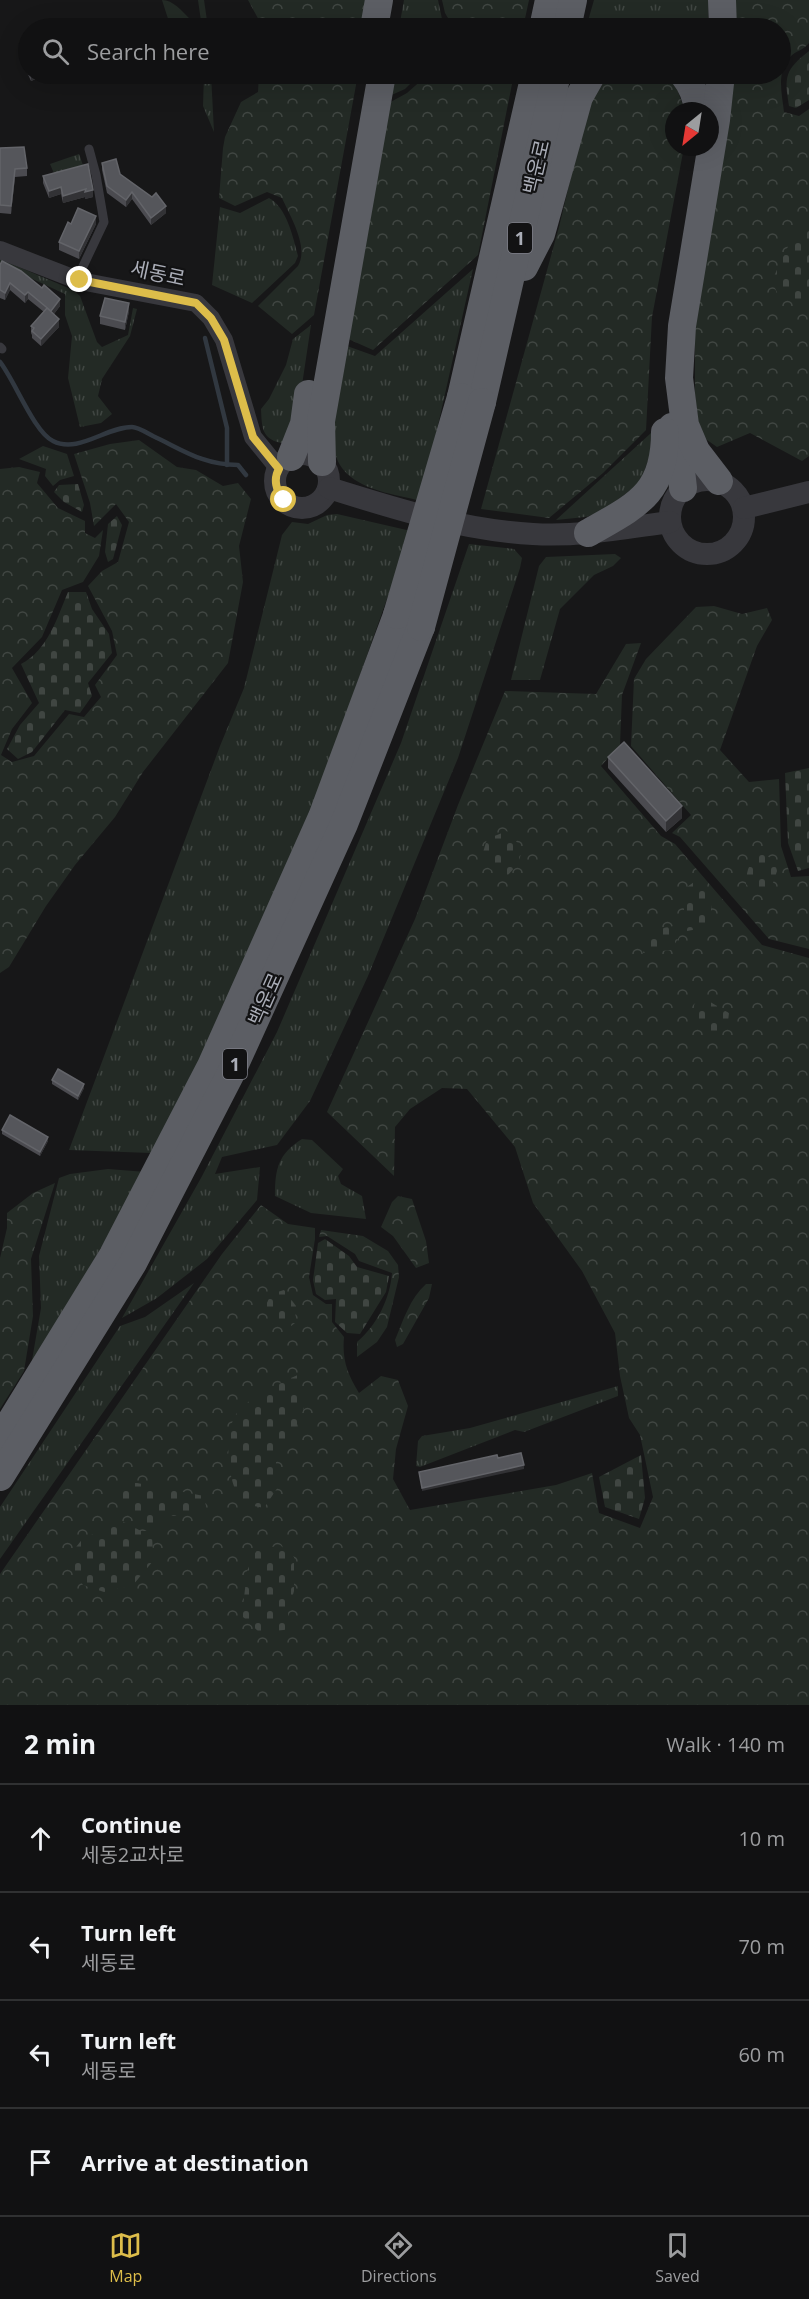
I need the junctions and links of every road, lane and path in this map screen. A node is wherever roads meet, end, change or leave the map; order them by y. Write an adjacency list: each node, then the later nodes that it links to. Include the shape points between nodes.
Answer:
1 (379, 0): 7 (highway)
2 (395, 0): 8 (highway)
3 (538, 0): 9 (highway)
4 (549, 0): 10 (highway)
5 (573, 0): 11 (highway)
6 (722, 0): 12 (highway)
7 (376, 18)
8 (392, 18)
9 (534, 18)
10 (545, 18)
11 (569, 18)
12 (723, 18)
13 (364, 84): 30 (highway, via 304,424)
14 (380, 84): 31 (highway, via 323,410)
15 (522, 84): 25 (highway)
16 (533, 84): 25 (highway, 백운로 / 1)
17 (555, 84): 27 (highway, 백운로 / 1)
18 (586, 84): 27 (highway, via 579,97 541,234)
19 (690, 84): 21 (highway)
20 (720, 84): 32 (highway, via 683,316 679,378 685,426 696,451)
21 (696, 102)
22 (89, 149): 26 (lane, via 104,222)
23 (695, 156): 29 (highway, via 665,322)
24 (0, 250): 26 (street, 세동로)
25 (493, 260): 28 (highway, 백운로 / 1)
26 (77, 279): 30 (street, 세동로, via 196,303 224,340 253,437)
27 (504, 306): 28 (highway, 백운로 / 1)
28 (472, 399): 38 (highway, 1, bridge)
29 (666, 399): 33 (highway); 37 (highway, via 663,465 652,487 635,506)
30 (285, 463): 31 (street, via 305,454 314,457); 31 (street, via 275,481 277,490 295,507 312,506 325,496)
31 (325, 475): 37 (street, via 411,514 478,528 535,534)
32 (719, 481): 33 (street, via 694,482); 35 (street, via 734,492)
33 (683, 488): 36 (street, via 670,509)
34 (809, 492): 35 (street)
35 (744, 508): 36 (street, via 742,532 731,546 714,554 690,551)
36 (670, 522): 37 (street)
37 (588, 533)
38 (409, 621): 39 (highway, 백운로 / 1, via 211,1066 113,1255); 40 (highway, 백운로 / 1, via 344,824 231,1073 133,1263)
39 (0, 1438)
40 (0, 1477)

